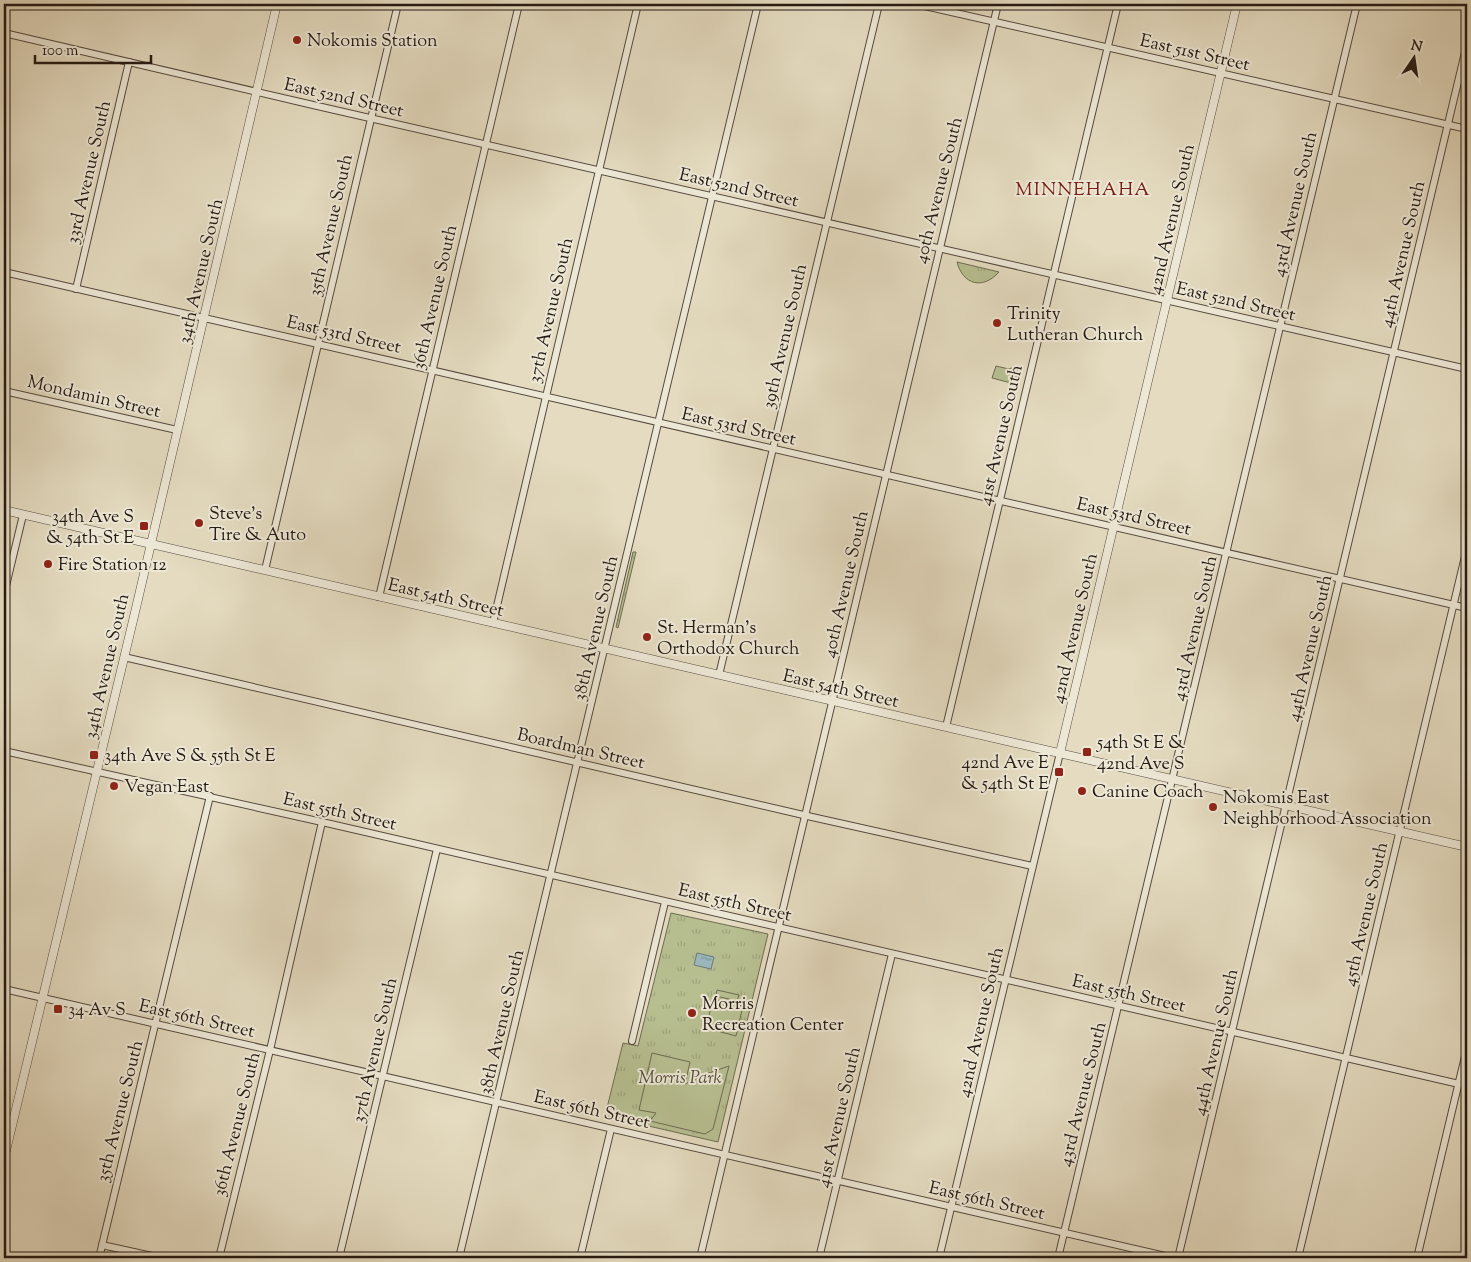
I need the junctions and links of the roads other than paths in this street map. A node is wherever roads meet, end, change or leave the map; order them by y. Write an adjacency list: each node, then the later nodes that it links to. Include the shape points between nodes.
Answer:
1 (277, 4): 18 (street, 34th Avenue South)
2 (398, 4): 20 (street, 35th Avenue South)
3 (519, 4): 23 (street, 36th Avenue South)
4 (638, 4): 24 (street, 37th Avenue South)
5 (758, 4): 25 (street, 38th Avenue South)
6 (879, 4): 26 (street, 39th Avenue South)
7 (916, 4): 12 (street, East 51st Street)
8 (998, 4): 12 (street, 40th Avenue South)
9 (1118, 4): 15 (street, 41st Avenue South)
10 (1237, 4): 17 (street, 42nd Avenue South)
11 (1357, 4): 19 (street, 43rd Avenue South)
12 (994, 22): 15 (street, East 51st Street); 27 (street, 40th Avenue South)
13 (4, 33): 16 (street, East 52nd Street)
14 (1467, 44): 21 (street, 44th Avenue South)
15 (1107, 48): 17 (street, East 51st Street); 29 (street, 41st Avenue South)
16 (129, 62): 18 (street, East 52nd Street); 30 (street, 33rd Avenue South)
17 (1220, 73): 19 (street, East 51st Street); 31 (street, 42nd Avenue South)
18 (258, 92): 20 (street, East 52nd Street); 32 (street, 34th Avenue South)
19 (1334, 99): 21 (street, East 51st Street); 33 (street, 43rd Avenue South)
20 (371, 118): 23 (street, East 52nd Street); 34 (street, 35th Avenue South)
21 (1448, 125): 22 (street, East 51st Street); 35 (street, 44th Avenue South)
22 (1467, 129)
23 (485, 145): 24 (street, East 52nd Street); 37 (street, 36th Avenue South)
24 (598, 170): 25 (street, East 52nd Street); 39 (street, 37th Avenue South)
25 (712, 197): 26 (street, East 52nd Street); 40 (street, 38th Avenue South)
26 (826, 222): 27 (street, East 52nd Street); 42 (street, 39th Avenue South)
27 (940, 249): 29 (street, East 52nd Street); 43 (street, 40th Avenue South)
28 (4, 272): 30 (street, East 53rd Street)
29 (1053, 274): 31 (street, East 52nd Street); 44 (street, 41st Avenue South)
30 (76, 289): 32 (street, East 53rd Street)
31 (1167, 300): 33 (street, East 52nd Street); 47 (street, 42nd Avenue South)
32 (204, 318): 34 (street, East 53rd Street); 41 (street, 34th Avenue South)
33 (1280, 326): 35 (street, East 52nd Street); 50 (street, 43rd Avenue South)
34 (318, 344): 37 (street, East 53rd Street); 51 (street, 35th Avenue South)
35 (1394, 352): 36 (street, East 52nd Street); 52 (street, 44th Avenue South)
36 (1467, 369)
37 (432, 370): 39 (street, East 53rd Street); 54 (street, 36th Avenue South)
38 (4, 391): 41 (street, Mondamin Street)
39 (545, 398): 40 (street, East 53rd Street); 57 (street, 37th Avenue South)
40 (659, 424): 42 (street, East 53rd Street); 58 (street, 38th Avenue South)
41 (177, 430): 48 (street, 34th Avenue South)
42 (772, 449): 43 (street, East 53rd Street); 60 (street, 39th Avenue South)
43 (886, 475): 44 (street, East 53rd Street); 61 (street, 40th Avenue South)
44 (1000, 501): 47 (street, East 53rd Street); 62 (street, 41st Avenue South)
45 (4, 510): 46 (street, East 54th Street)
46 (23, 515): 48 (street, East 54th Street); 53 (street)
47 (1114, 527): 50 (street, East 53rd Street); 64 (street, 42nd Avenue South)
48 (150, 544): 51 (street, East 54th Street); 59 (street, 34th Avenue South)
49 (1467, 548): 55 (street, 45th Avenue South)
50 (1227, 553): 52 (street, East 53rd Street); 67 (street, 43rd Avenue South)
51 (265, 570): 54 (street, East 54th Street)
52 (1340, 579): 55 (street, East 53rd Street); 69 (street, 44th Avenue South)
53 (4, 594)
54 (378, 597): 57 (street, East 54th Street)
55 (1454, 604): 56 (street, East 53rd Street); 72 (street, 45th Avenue South)
56 (1467, 608)
57 (493, 623): 58 (street, East 54th Street)
58 (606, 649): 60 (street, East 54th Street); 65 (street, 38th Avenue South)
59 (124, 657): 65 (street, Boardman Street); 66 (street, 34th Avenue South)
60 (719, 675): 61 (street, East 54th Street)
61 (833, 702): 62 (street, East 54th Street); 70 (street, 40th Avenue South)
62 (946, 727): 64 (street, East 54th Street)
63 (4, 751): 66 (street, East 55th Street)
64 (1060, 753): 67 (street, East 54th Street); 75 (street, 42nd Avenue South)
65 (578, 763): 70 (street, Boardman Street); 76 (street, 38th Avenue South)
66 (97, 771): 68 (street, East 55th Street); 82 (street, 34th Avenue South)
67 (1173, 779): 69 (street, East 54th Street); 83 (street, 43rd Avenue South)
68 (210, 796): 71 (street, East 55th Street); 84 (street, 35th Avenue South)
69 (1286, 805): 72 (street, East 54th Street); 85 (street, 44th Avenue South)
70 (806, 815): 75 (street, Boardman Street); 78 (street, 40th Avenue South)
71 (322, 822): 74 (street, East 55th Street); 88 (street, 36th Avenue South)
72 (1400, 831): 73 (street, East 54th Street); 89 (street, 45th Avenue South)
73 (1467, 846)
74 (437, 848): 76 (street, East 55th Street); 90 (street, 37th Avenue South)
75 (1032, 866): 80 (street, 42nd Avenue South)
76 (550, 875): 77 (street, East 55th Street); 92 (street, 38th Avenue South)
77 (665, 902): 78 (street, East 55th Street); 86 (street)
78 (779, 928): 79 (street, East 55th Street); 94 (street, 40th Avenue South)
79 (892, 954): 80 (street, East 55th Street); 96 (street, 41st Avenue South)
80 (1006, 980): 83 (street, East 55th Street); 97 (street, 42nd Avenue South)
81 (4, 989): 82 (street, East 56th Street)
82 (42, 998): 84 (street, East 56th Street); 95 (street, 34th Avenue South)
83 (1119, 1006): 85 (street, East 55th Street); 98 (street, 43rd Avenue South)
84 (156, 1025): 88 (street, East 56th Street); 99 (street, 35th Avenue South)
85 (1232, 1032): 89 (street, East 55th Street); 111 (street, 44th Avenue South)
86 (632, 1041)
87 (1467, 1048): 91 (street)
88 (270, 1050): 90 (street, East 56th Street); 102 (street, 36th Avenue South)
89 (1346, 1058): 91 (street, East 55th Street); 112 (street, 45th Avenue South)
90 (383, 1077): 92 (street, East 56th Street); 103 (street, 37th Avenue South)
91 (1458, 1084): 113 (street)
92 (497, 1103): 93 (street, East 56th Street); 104 (street, 38th Avenue South)
93 (611, 1129): 94 (street, East 56th Street); 105 (street)
94 (724, 1155): 96 (street, East 56th Street); 106 (street, 40th Avenue South)
95 (4, 1159)
96 (838, 1181): 97 (street, East 56th Street); 107 (street, 41st Avenue South)
97 (951, 1207): 98 (street, East 56th Street); 108 (street, 42nd Avenue South)
98 (1064, 1234): 109 (street, 43rd Avenue South); 110 (street, East 56th Street)
99 (102, 1245): 100 (street, 35th Avenue South); 101 (street)
100 (99, 1258)
101 (161, 1258)
102 (219, 1258)
103 (339, 1258)
104 (459, 1258)
105 (580, 1258)
106 (700, 1258)
107 (819, 1258)
108 (939, 1258)
109 (1058, 1258)
110 (1174, 1258)
111 (1178, 1258)
112 (1298, 1258)
113 (1417, 1258)

